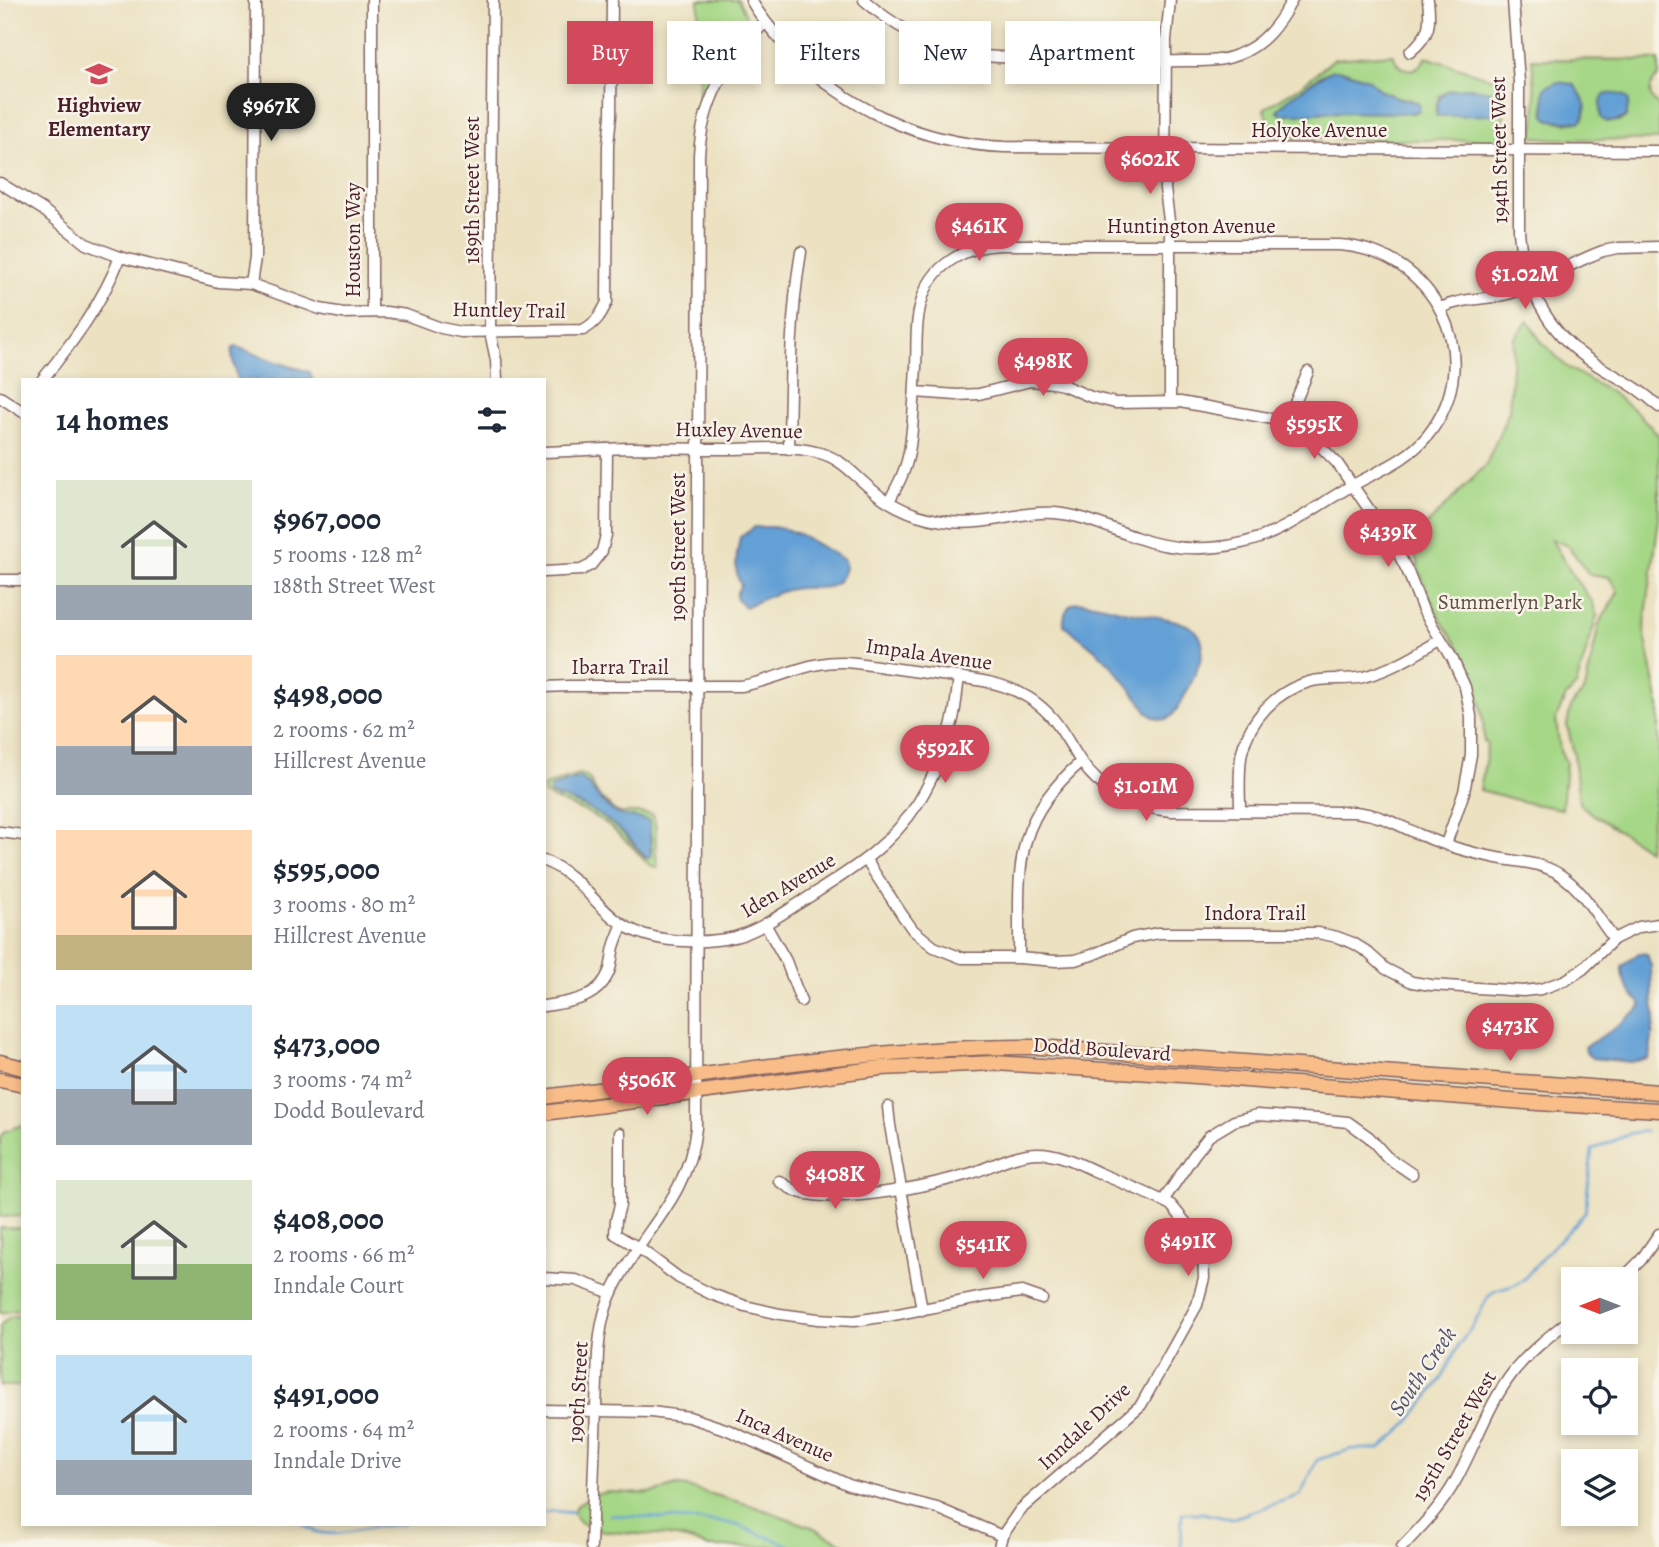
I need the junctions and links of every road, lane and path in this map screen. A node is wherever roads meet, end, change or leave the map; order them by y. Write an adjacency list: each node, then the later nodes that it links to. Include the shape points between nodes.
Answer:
1 (256, 0): 22 (street, via 255,258)
2 (372, 0): 25 (street, Houston Way)
3 (493, 0): 26 (street, 189th Street West)
4 (612, 0): 26 (street, Huntley Trail, via 607,302 600,317 583,330)
5 (751, 0): 11 (street, Holyoke Avenue)
6 (864, 0): 13 (street, via 920,38 973,54)
7 (1170, 0): 13 (street)
8 (1292, 0): 13 (street, via 1271,32 1243,53 1216,61)
9 (1428, 0): 12 (street, via 1425,37)
10 (1513, 0): 15 (street, 194th Street West)
11 (765, 23): 14 (street, Holyoke Avenue, via 835,90 911,129 982,146); 37 (street, 190th Street West, via 724,72 709,102 701,134)
12 (1410, 52)
13 (1166, 61): 14 (street)
14 (1166, 148): 15 (street, Holyoke Avenue); 18 (street)
15 (1519, 150): 16 (street, Holyoke Avenue); 23 (street, 194th Street West, via 1519,232)
16 (1659, 151)
17 (0, 183): 21 (street, Huntley Trail, via 86,244)
18 (1170, 245): 24 (street, Huntington Avenue, via 1363,248 1404,267); 30 (street, Huntington Avenue, via 990,245 964,252 938,271 921,303); 32 (street)
19 (1659, 247): 23 (street, via 1603,251)
20 (801, 252): 38 (street, via 790,342)
21 (120, 257): 22 (street, Huntley Trail, via 218,282); 28 (street, via 112,280 71,345)
22 (251, 284): 25 (street, Huntley Trail, via 320,309)
23 (1530, 285): 24 (street); 33 (street, 194th Street West, via 1567,342)
24 (1440, 308): 40 (street, Huntington Avenue, via 1453,360 1441,414 1410,454)
25 (372, 312): 26 (street, Huntley Trail, via 406,315 461,332)
26 (490, 332): 29 (street, 189th Street West)
27 (1308, 372): 35 (street)
28 (44, 378)
29 (497, 378)
30 (915, 392): 32 (street, via 979,394 1030,381 1063,385 1115,402); 41 (street, Huntington Avenue, via 908,461)
31 (0, 397): 34 (street)
32 (1170, 402): 35 (street)
33 (1659, 407)
34 (21, 408)
35 (1286, 424): 40 (street, via 1325,450)
36 (607, 449): 37 (street, Huxley Avenue); 39 (street, Huxley Avenue); 42 (street, via 602,551 581,570)
37 (698, 449): 38 (street, Huxley Avenue); 47 (street, 190th Street West)
38 (789, 449): 41 (street, Huxley Avenue, via 835,458)
39 (546, 452)
40 (1353, 485): 41 (street, Huxley Avenue, via 1281,530 1243,543 1204,548 1151,542 1068,514 954,522 920,516); 45 (street, via 1395,547)
41 (889, 501)
42 (546, 572)
43 (0, 580): 44 (street)
44 (21, 580)
45 (1440, 640): 50 (street, via 1380,671 1309,682 1269,704 1254,723 1242,752); 53 (street, via 1462,678 1473,744 1464,792)
46 (959, 677): 47 (street, Impala Avenue, via 834,662 741,686); 49 (street, Impala Avenue, via 997,683 1028,698 1058,724); 54 (street, Iden Avenue, via 949,733 927,786 899,828)
47 (696, 686): 48 (street, Ibarra Trail); 60 (street, 190th Street West)
48 (546, 687)
49 (1082, 762): 50 (street, Impala Avenue, via 1113,792 1145,807); 61 (street, via 1049,794 1026,839 1020,867)
50 (1240, 811): 53 (street, Impala Avenue, via 1367,813)
51 (0, 832): 52 (street)
52 (21, 835)
53 (1446, 844): 59 (street, Impala Avenue, via 1539,865 1559,874 1584,896)
54 (866, 860): 56 (street, Iden Avenue); 61 (street, Indora Trail, via 907,922 934,947 962,958)
55 (546, 862): 58 (street, Iden Avenue, via 575,879)
56 (765, 924): 60 (street, Iden Avenue, via 734,937); 62 (street)
57 (1659, 924): 59 (street, Indora Trail)
58 (622, 926): 60 (street, Iden Avenue, via 656,938); 63 (street, via 600,986 579,1000)
59 (1614, 939): 61 (street, Indora Trail, via 1566,980 1523,991 1412,982 1353,943 1318,933 1158,933 1075,960)
60 (696, 940): 66 (street, 190th Street West)
61 (1019, 958)
62 (801, 1001)
63 (546, 1006)
64 (0, 1062): 65 (main road)
65 (21, 1067)
66 (695, 1076): 69 (main road, Dodd Boulevard, via 937,1048 1018,1047); 70 (street, 190th Street West); 71 (main road, Dodd Boulevard)
67 (0, 1080): 68 (main road)
68 (21, 1085)
69 (1659, 1092)
70 (696, 1093): 73 (main road, Dodd Boulevard, via 881,1068 995,1063); 76 (main road, Dodd Boulevard); 83 (street, 190th Street, via 695,1134 685,1173)
71 (546, 1097)
72 (1659, 1102): 73 (main road, via 1549,1098)
73 (1538, 1103): 75 (main road, Dodd Boulevard)
74 (888, 1107): 80 (street)
75 (1659, 1111)
76 (546, 1113)
77 (621, 1133): 83 (street, via 615,1234)
78 (1412, 1174): 81 (street, via 1348,1122 1257,1115 1234,1121 1209,1136)
79 (779, 1181): 80 (street, Inndale Drive, via 800,1193 818,1195)
80 (901, 1189): 81 (street, Inndale Drive, via 1036,1153 1057,1155); 88 (street)
81 (1163, 1200): 92 (street, Inndale Drive, via 1191,1229 1203,1251 1204,1278 1197,1305 1141,1405 1020,1510)
82 (1659, 1234): 84 (street)
83 (639, 1248): 86 (street, 190th Street); 88 (street, via 679,1278 711,1294 780,1314 854,1321)
84 (1634, 1267)
85 (546, 1278): 86 (street, via 576,1280)
86 (611, 1293): 91 (street, 190th Street, via 599,1338)
87 (1042, 1299): 88 (street, via 1022,1292)
88 (922, 1310)
89 (1561, 1327): 94 (street, 195th Street West, via 1514,1371 1445,1498)
90 (546, 1410): 91 (street, Inca Avenue)
91 (596, 1411): 92 (street, Inca Avenue, via 691,1418 849,1485 937,1508); 93 (street, 190th Street)
92 (1001, 1542)
93 (591, 1547)
94 (1402, 1547)

